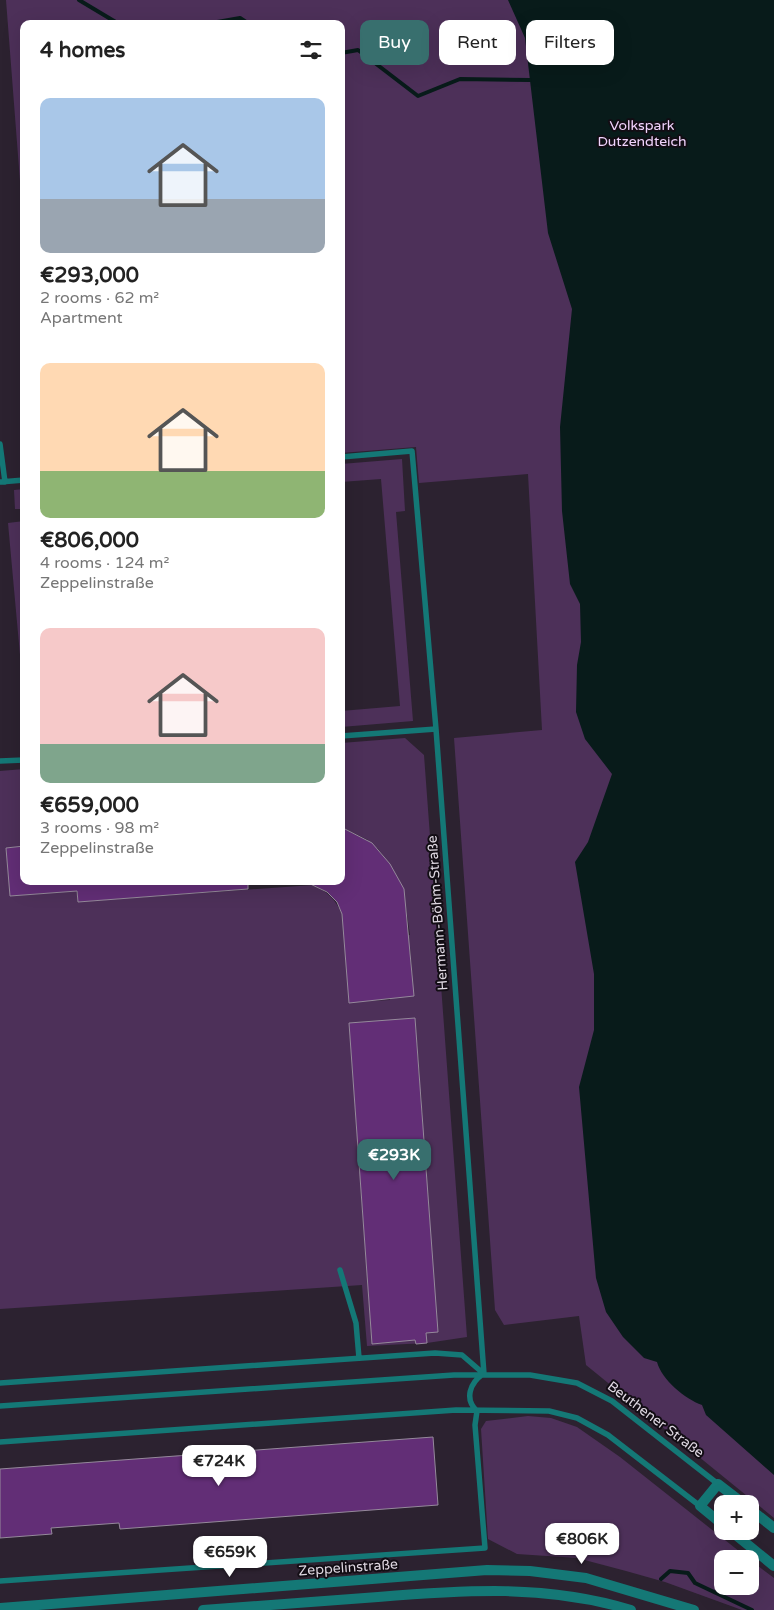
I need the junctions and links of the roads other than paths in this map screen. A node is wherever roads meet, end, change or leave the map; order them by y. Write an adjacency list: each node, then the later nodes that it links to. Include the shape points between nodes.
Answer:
1 (0, 444): 4 (lane)
2 (345, 457): 5 (lane, Hermann-Böhm-Straße, via 412,452)
3 (20, 480): 4 (lane)
4 (2, 482)
5 (436, 729): 6 (lane); 11 (lane, Hermann-Böhm-Straße)
6 (345, 736)
7 (20, 760): 8 (lane)
8 (0, 761)
9 (340, 1270): 10 (lane, via 356,1323)
10 (359, 1358): 11 (lane, via 434,1353 462,1355); 12 (lane)
11 (484, 1374): 13 (lane, Beuthener Straße); 14 (lane, via 469,1392 469,1401); 16 (lane, Beuthener Straße, via 548,1377 587,1387 628,1412)
12 (0, 1383)
13 (0, 1406)
14 (477, 1411): 15 (lane); 18 (lane, via 549,1411 576,1418 621,1444); 24 (lane, via 475,1426 485,1548)
15 (0, 1442)
16 (718, 1484): 17 (street, Beuthener Straße); 18 (street)
17 (732, 1495)
18 (700, 1506): 20 (street)
19 (759, 1516): 21 (street)
20 (714, 1517)
21 (774, 1528)
22 (742, 1540): 23 (street)
23 (774, 1566)
24 (0, 1581)
25 (0, 1608): 28 (street, Zeppelinstraße, via 487,1570 586,1578)
26 (204, 1610): 27 (street, via 476,1589 598,1600)
27 (631, 1610)
28 (694, 1610)

